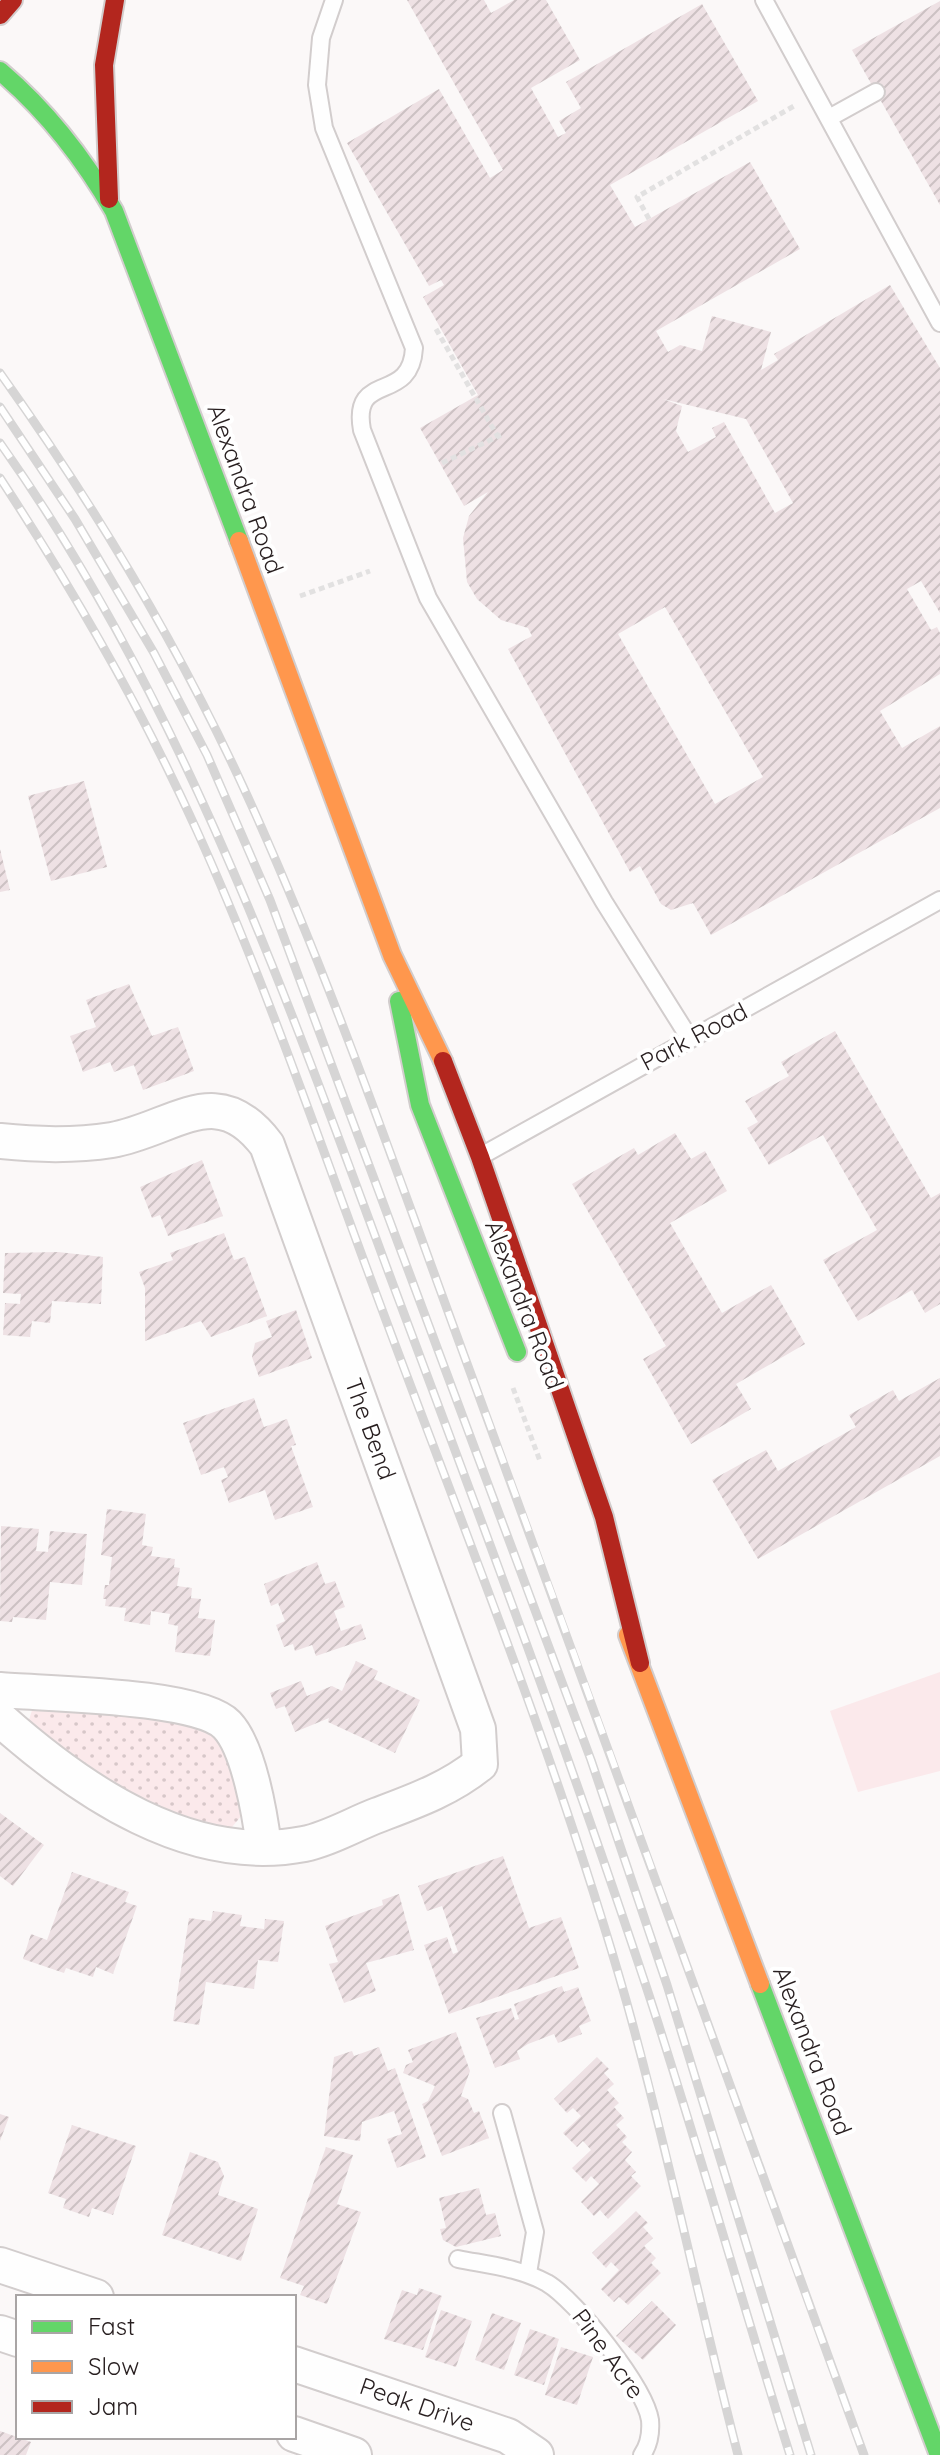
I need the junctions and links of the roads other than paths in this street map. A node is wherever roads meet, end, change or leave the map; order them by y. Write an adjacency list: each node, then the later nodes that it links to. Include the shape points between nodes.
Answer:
1 (13, 0): 5 (street)
2 (115, 0): 9 (street, via 104,65)
3 (334, 0): 13 (lane, via 321,38 317,85 324,128 414,348 413,364 401,379 366,396 358,410 362,430 428,598)
4 (764, 0): 8 (lane)
5 (0, 15)
6 (0, 71): 9 (street, Alexandra Road, via 46,114)
7 (876, 92): 8 (lane)
8 (829, 118): 10 (lane)
9 (109, 201): 12 (street, Alexandra Road)
10 (940, 323)
11 (940, 900): 13 (lane, Park Road)
12 (392, 955): 15 (street, Alexandra Road, via 441,1057); 15 (street, Alexandra Road, via 420,1105)
13 (690, 1039): 15 (lane, Park Road)
14 (0, 1141): 21 (street, The Bend, via 94,1142 195,1111 225,1111 252,1124 267,1145 478,1729 480,1764 453,1785 305,1844)
15 (464, 1166): 16 (street, Alexandra Road); 18 (street, Alexandra Road, via 604,1517)
16 (522, 1365)
17 (596, 1562): 18 (street, Alexandra Road)
18 (640, 1663): 32 (street, Alexandra Road)
19 (0, 1690): 21 (street, via 172,1704 214,1714 237,1739)
20 (0, 1719): 21 (street, The Bend, via 81,1784 127,1811 186,1835)
21 (264, 1847)
22 (502, 2113): 25 (lane, via 535,2232)
23 (458, 2259): 25 (lane, Pine Acre)
24 (0, 2265): 26 (street)
25 (528, 2273): 31 (lane, Pine Acre, via 581,2311 644,2399 650,2432)
26 (90, 2295)
27 (296, 2365): 30 (street, Peak Drive, via 508,2436)
28 (296, 2435): 29 (street)
29 (354, 2455)
30 (536, 2455)
31 (642, 2455)
32 (939, 2455)

